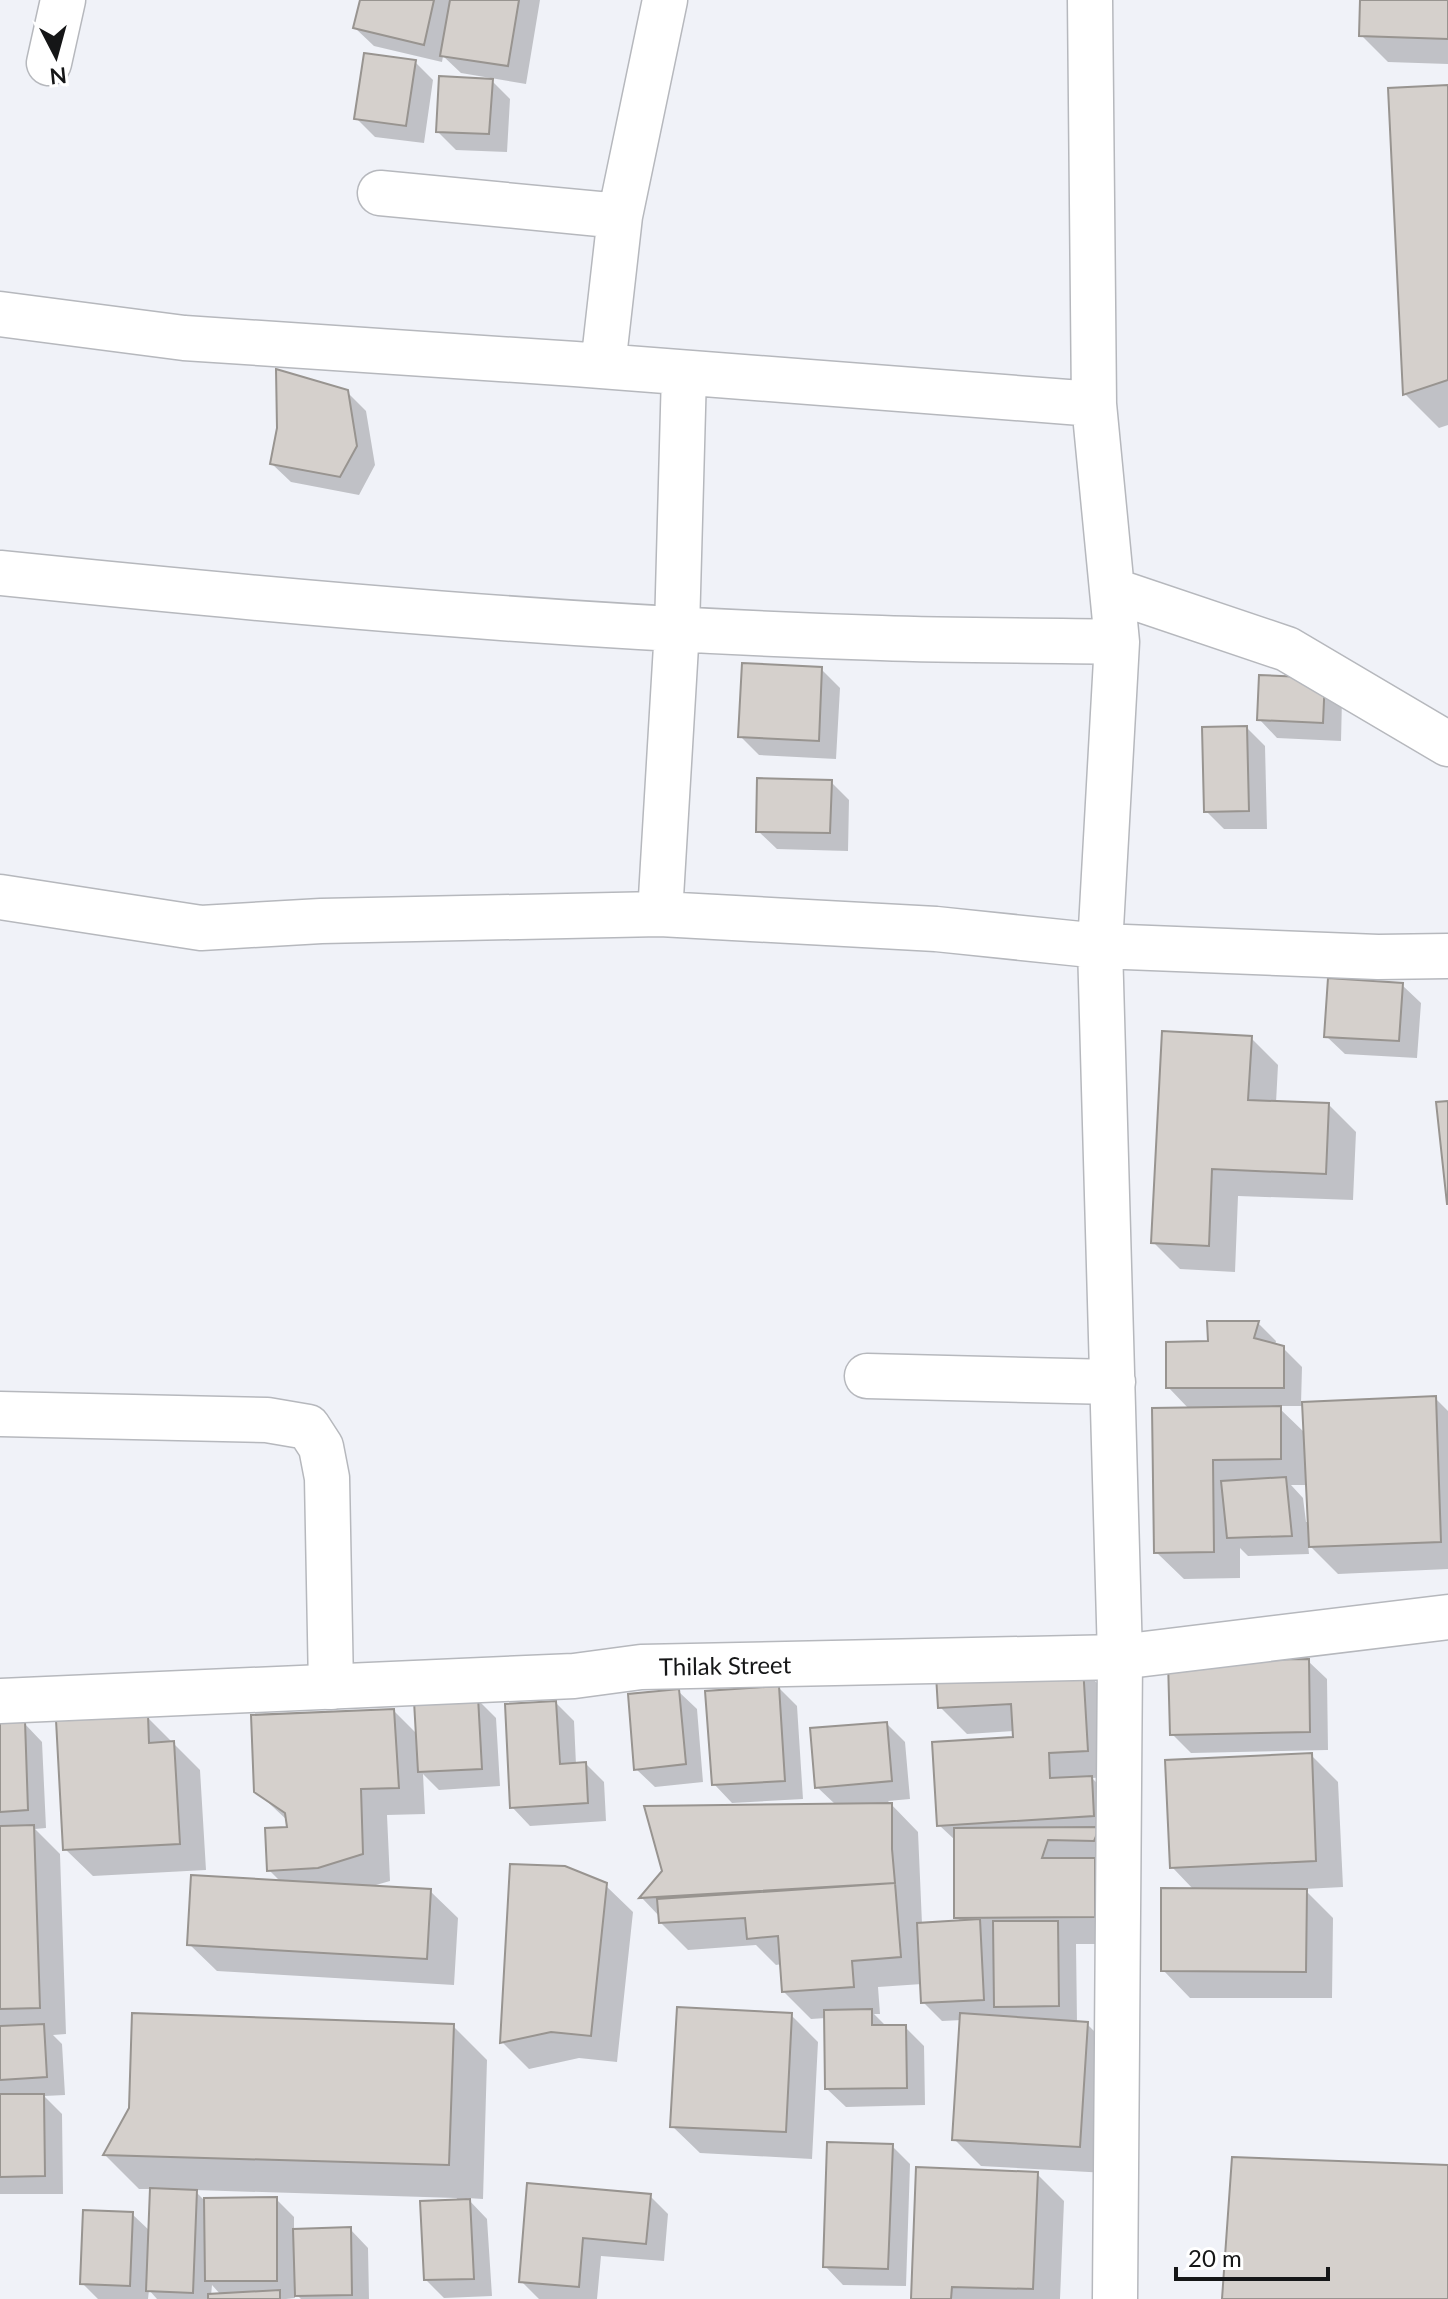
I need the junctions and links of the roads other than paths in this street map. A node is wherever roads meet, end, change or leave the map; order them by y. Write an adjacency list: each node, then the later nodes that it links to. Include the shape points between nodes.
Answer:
1 (63, 0): 4 (street)
2 (665, 0): 6 (street)
3 (1090, 0): 10 (street)
4 (49, 63)
5 (380, 193): 6 (street)
6 (620, 216): 8 (street)
7 (0, 314): 8 (street, via 184,338)
8 (603, 366): 9 (street)
9 (684, 373): 10 (street); 13 (street)
10 (1094, 404): 12 (street)
11 (0, 573): 13 (street, via 240,598)
12 (1112, 590): 14 (street); 15 (street, via 1287,649)
13 (677, 629): 14 (street); 17 (street)
14 (1117, 642): 18 (street)
15 (1448, 744)
16 (0, 897): 17 (street, via 201,928)
17 (660, 914): 18 (street, via 936,929)
18 (1100, 946): 19 (street); 21 (street)
19 (1448, 956)
20 (867, 1376): 21 (street)
21 (1113, 1382): 24 (street)
22 (0, 1414): 25 (street, via 267,1420 308,1427 321,1447 327,1478)
23 (1448, 1617): 24 (street, Thilak Street)
24 (1120, 1657): 25 (street, Thilak Street, via 641,1667 574,1676); 27 (street)
25 (331, 1687): 26 (street, Thilak Street)
26 (0, 1701)
27 (1115, 2299)

